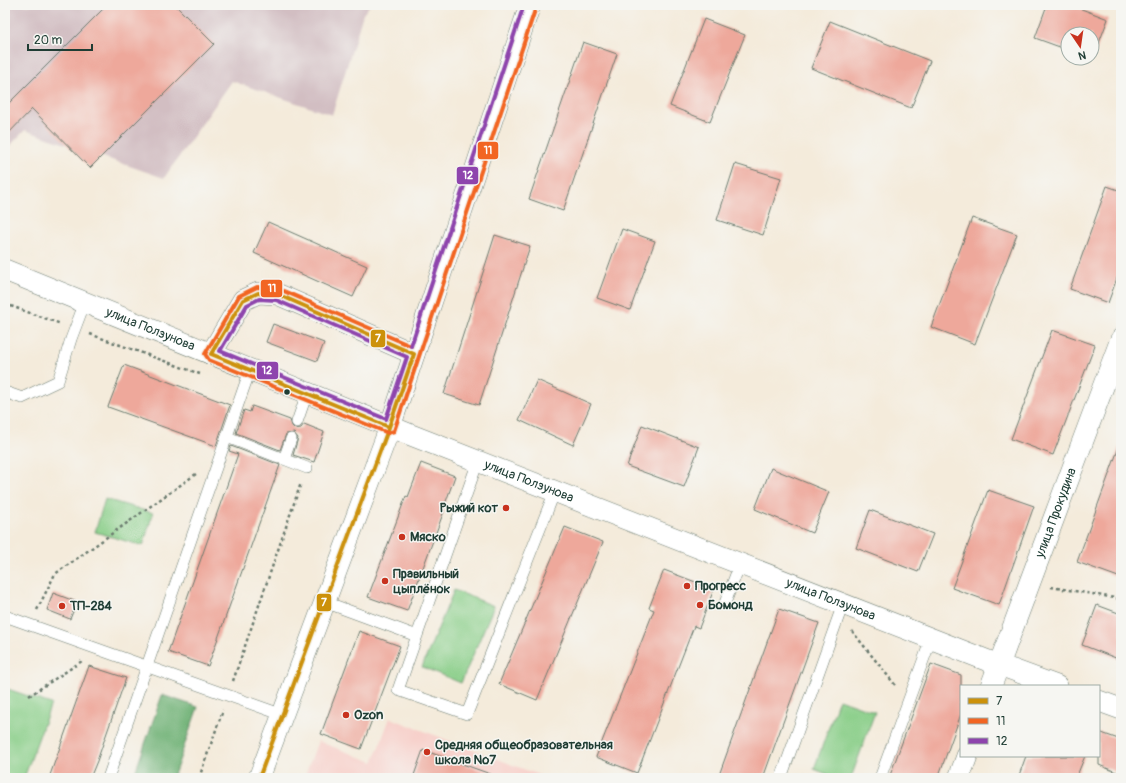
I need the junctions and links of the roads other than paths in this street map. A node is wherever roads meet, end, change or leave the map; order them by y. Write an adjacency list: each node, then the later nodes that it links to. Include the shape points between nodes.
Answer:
1 (530, 5): 6 (street)
2 (5, 270): 3 (street, улица Ползунова)
3 (86, 302): 5 (street, улица Ползунова); 8 (lane, via 58,381 22,398)
4 (1121, 339): 25 (street, улица Прокудина)
5 (211, 354): 6 (street, via 243,300 258,293 277,294); 7 (street, улица Ползунова)
6 (414, 354): 11 (street)
7 (250, 370): 9 (street, улица Ползунова); 12 (lane)
8 (5, 392)
9 (307, 393): 10 (lane); 11 (street, улица Ползунова)
10 (297, 422)
11 (390, 427): 15 (street, улица Ползунова); 19 (street)
12 (226, 437): 14 (lane); 26 (lane)
13 (291, 439): 14 (lane)
14 (284, 459): 16 (lane)
15 (478, 461): 17 (street, улица Ползунова); 23 (lane)
16 (307, 468)
17 (555, 492): 18 (street, улица Ползунова); 23 (lane, via 467,714 398,690)
18 (740, 564): 20 (lane); 21 (street, улица Ползунова)
19 (325, 602): 23 (lane); 31 (street)
20 (725, 603)
21 (841, 610): 24 (street, улица Ползунова); 35 (lane)
22 (5, 616): 26 (lane)
23 (417, 636)
24 (932, 639): 25 (street, улица Ползунова); 36 (lane)
25 (998, 665): 27 (street, улица Прокудина); 28 (street, улица Ползунова)
26 (146, 666): 31 (lane); 33 (lane)
27 (991, 685)
28 (1054, 685)
29 (1100, 701): 30 (street)
30 (1121, 709)
31 (283, 715): 34 (street)
32 (967, 757): 37 (street)
33 (108, 778)
34 (259, 778)
35 (781, 778)
36 (880, 778)
37 (959, 778)

